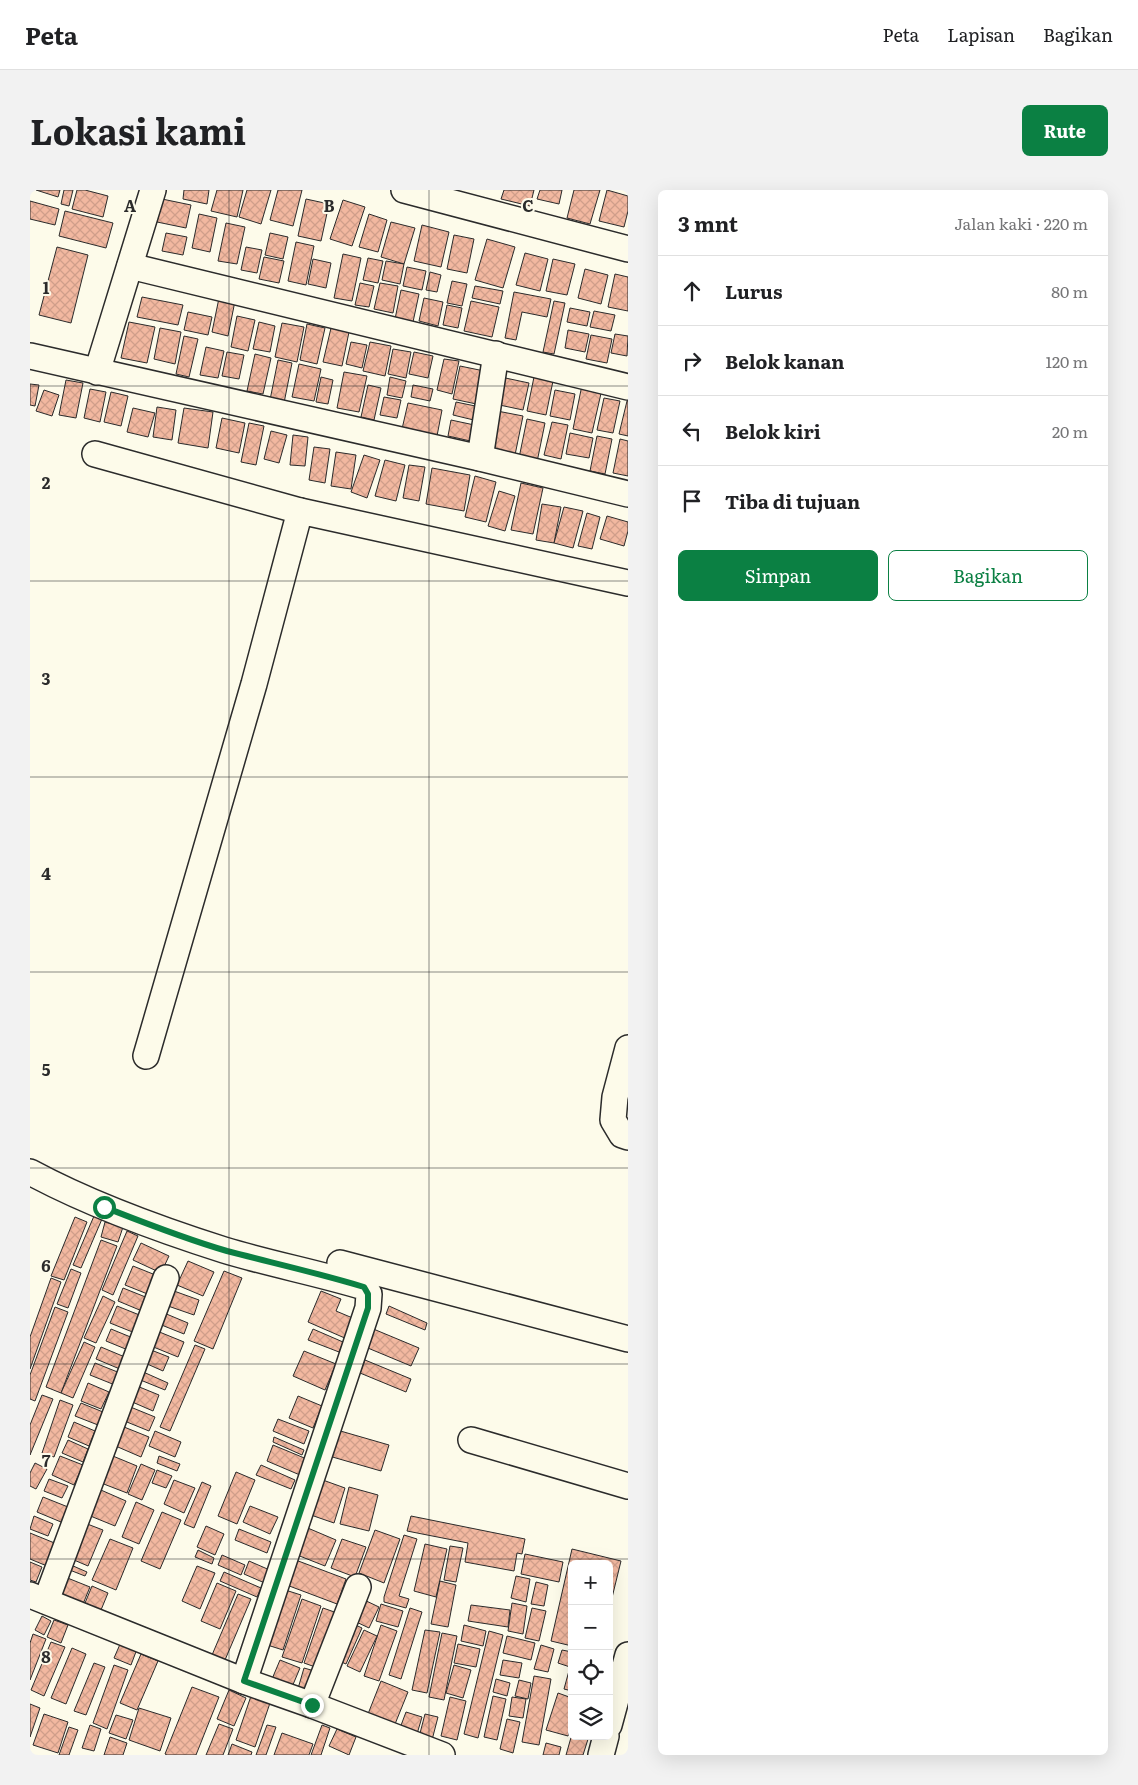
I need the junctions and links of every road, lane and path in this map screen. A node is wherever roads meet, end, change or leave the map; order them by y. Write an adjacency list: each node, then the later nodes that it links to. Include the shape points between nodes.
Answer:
1 (153, 190): 4 (street)
2 (404, 190): 3 (street)
3 (628, 249)
4 (130, 266): 5 (street); 7 (street)
5 (496, 354): 8 (street); 10 (street)
6 (30, 356): 7 (street)
7 (97, 372): 10 (street)
8 (628, 387)
9 (95, 454): 12 (street)
10 (480, 458): 11 (street)
11 (628, 494)
12 (300, 511): 13 (street); 15 (street, via 254,684)
13 (628, 583)
14 (628, 1048): 16 (street, via 615,1097 614,1120 622,1135)
15 (146, 1056)
16 (628, 1137)
17 (30, 1172): 26 (street, via 150,1225 226,1250 364,1287 368,1294 368,1308)
18 (306, 1254): 20 (street)
19 (166, 1278): 24 (street)
20 (628, 1339)
21 (471, 1440): 22 (street)
22 (628, 1486)
23 (358, 1587): 27 (street)
24 (38, 1598): 26 (street)
25 (628, 1655): 28 (street)
26 (244, 1681): 27 (street)
27 (312, 1705): 30 (street)
28 (613, 1710)
29 (605, 1740): 31 (street)
30 (442, 1755)
31 (601, 1755)

